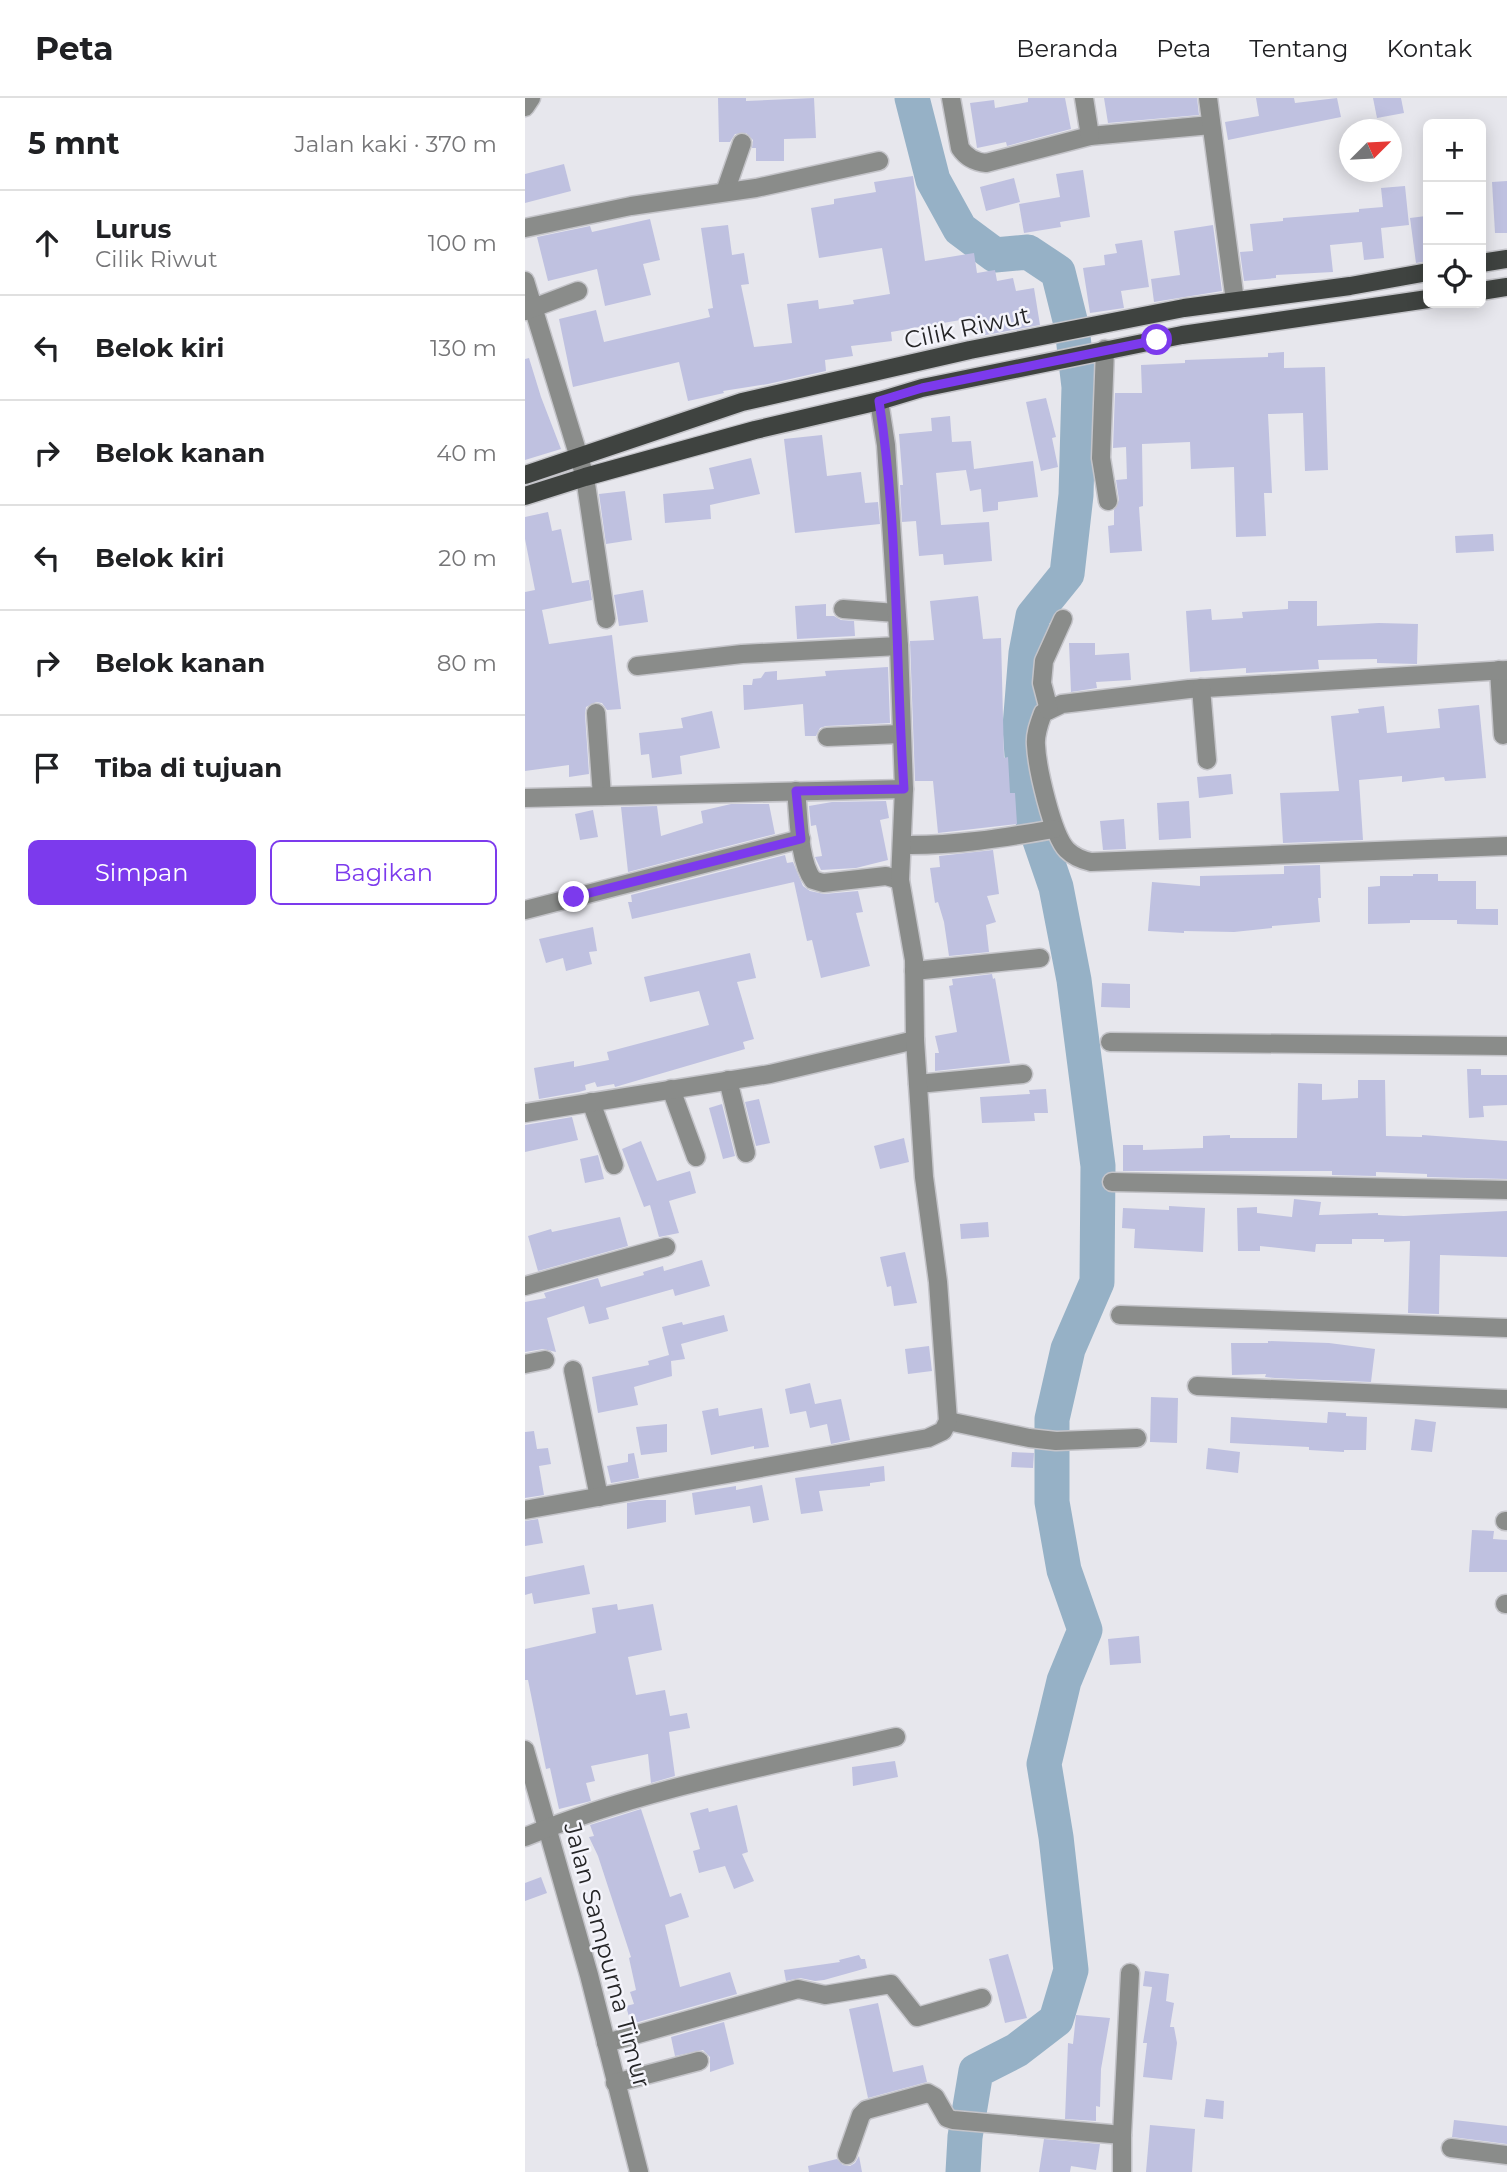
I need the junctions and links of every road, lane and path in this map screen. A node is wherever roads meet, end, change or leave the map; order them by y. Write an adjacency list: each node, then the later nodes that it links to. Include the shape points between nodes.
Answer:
1 (531, 98): 5 (street)
2 (951, 98): 7 (street, via 960,148 978,162)
3 (1084, 98): 7 (street)
4 (1207, 98): 6 (street)
5 (525, 107)
6 (1211, 125): 7 (street); 21 (street)
7 (1090, 136)
8 (742, 144): 10 (street)
9 (880, 161): 10 (street)
10 (725, 192): 11 (street)
11 (525, 228)
12 (1507, 259): 13 (main road)
13 (1486, 262)
14 (1423, 273): 19 (main road, Cilik Riwut)
15 (525, 281): 22 (street)
16 (1507, 287): 17 (main road)
17 (1486, 290)
18 (578, 291): 22 (street)
19 (1302, 292): 21 (main road, Cilik Riwut); 23 (main road)
20 (1423, 300): 23 (main road, Cilik Riwut)
21 (1235, 301): 24 (main road, Cilik Riwut)
22 (529, 309): 28 (street)
23 (1308, 317): 25 (main road, Cilik Riwut)
24 (970, 350): 26 (main road); 28 (main road, Cilik Riwut, via 743,402)
25 (1100, 351): 26 (main road, Cilik Riwut); 32 (street, via 1101,458)
26 (978, 376): 27 (main road, Cilik Riwut)
27 (879, 401): 30 (main road, Cilik Riwut); 34 (street)
28 (579, 458): 29 (main road, Cilik Riwut); 30 (street)
29 (525, 475)
30 (585, 477): 31 (main road, Cilik Riwut); 35 (street)
31 (525, 496)
32 (1108, 501)
33 (843, 609): 34 (street)
34 (897, 613): 37 (street)
35 (606, 619)
36 (1063, 619): 41 (street, via 1044,661 1042,683)
37 (899, 646): 38 (street, via 741,654); 43 (street)
38 (637, 666)
39 (1503, 670): 40 (street); 44 (street)
40 (1201, 688): 41 (street, via 1062,704); 46 (street)
41 (1049, 710): 51 (street, via 1037,729 1036,746)
42 (596, 713): 49 (street)
43 (901, 734): 45 (street); 47 (street)
44 (1503, 735)
45 (828, 737)
46 (1207, 760)
47 (904, 789): 48 (street); 53 (street)
48 (796, 791): 49 (street); 52 (street)
49 (602, 796): 50 (street)
50 (525, 798)
51 (1049, 830): 53 (street, via 1016,837); 54 (street, via 1065,848 1091,863)
52 (801, 839): 55 (street, via 813,880 823,883 886,876); 56 (street)
53 (902, 845): 55 (street)
54 (1507, 845)
55 (900, 880): 58 (street)
56 (525, 910)
57 (1040, 958): 58 (street)
58 (914, 971): 59 (street)
59 (915, 1040): 63 (street); 64 (street)
60 (1110, 1042): 61 (street)
61 (1507, 1046)
62 (1023, 1074): 64 (street)
63 (728, 1080): 65 (street); 68 (street)
64 (918, 1084): 82 (street)
65 (670, 1090): 66 (street); 69 (street)
66 (591, 1102): 67 (street); 70 (street)
67 (525, 1113)
68 (746, 1153)
69 (696, 1157)
70 (614, 1165)
71 (1112, 1182): 72 (street)
72 (1507, 1190)
73 (666, 1247): 74 (street)
74 (525, 1286)
75 (1121, 1315): 76 (street)
76 (1507, 1328)
77 (545, 1360): 78 (street)
78 (525, 1364)
79 (573, 1370): 84 (street)
80 (1198, 1386): 81 (street)
81 (1507, 1399)
82 (948, 1421): 83 (street, via 1056,1441); 84 (street, via 943,1431 928,1438)
83 (1137, 1438)
84 (599, 1497): 85 (street)
85 (525, 1510)
86 (896, 1737): 88 (street, via 658,1791)
87 (525, 1751): 88 (street, Jalan Sampurna Timur)
88 (549, 1827): 89 (street); 92 (street, Jalan Sampurna Timur)
89 (525, 1837)
90 (1130, 1973): 95 (street)
91 (982, 1998): 92 (street, via 921,2017 914,2015 891,1984 825,1996 798,1989)
92 (605, 2043): 94 (street, Jalan Sampurna Timur)
93 (699, 2061): 94 (street)
94 (615, 2083): 99 (street, Jalan Sampurna Timur)
95 (1122, 2135): 97 (street, via 958,2121 944,2115 932,2094 871,2107 861,2115); 100 (street)
96 (1451, 2148): 98 (street)
97 (847, 2155)
98 (1507, 2155)
99 (639, 2172)
100 (1122, 2172)

